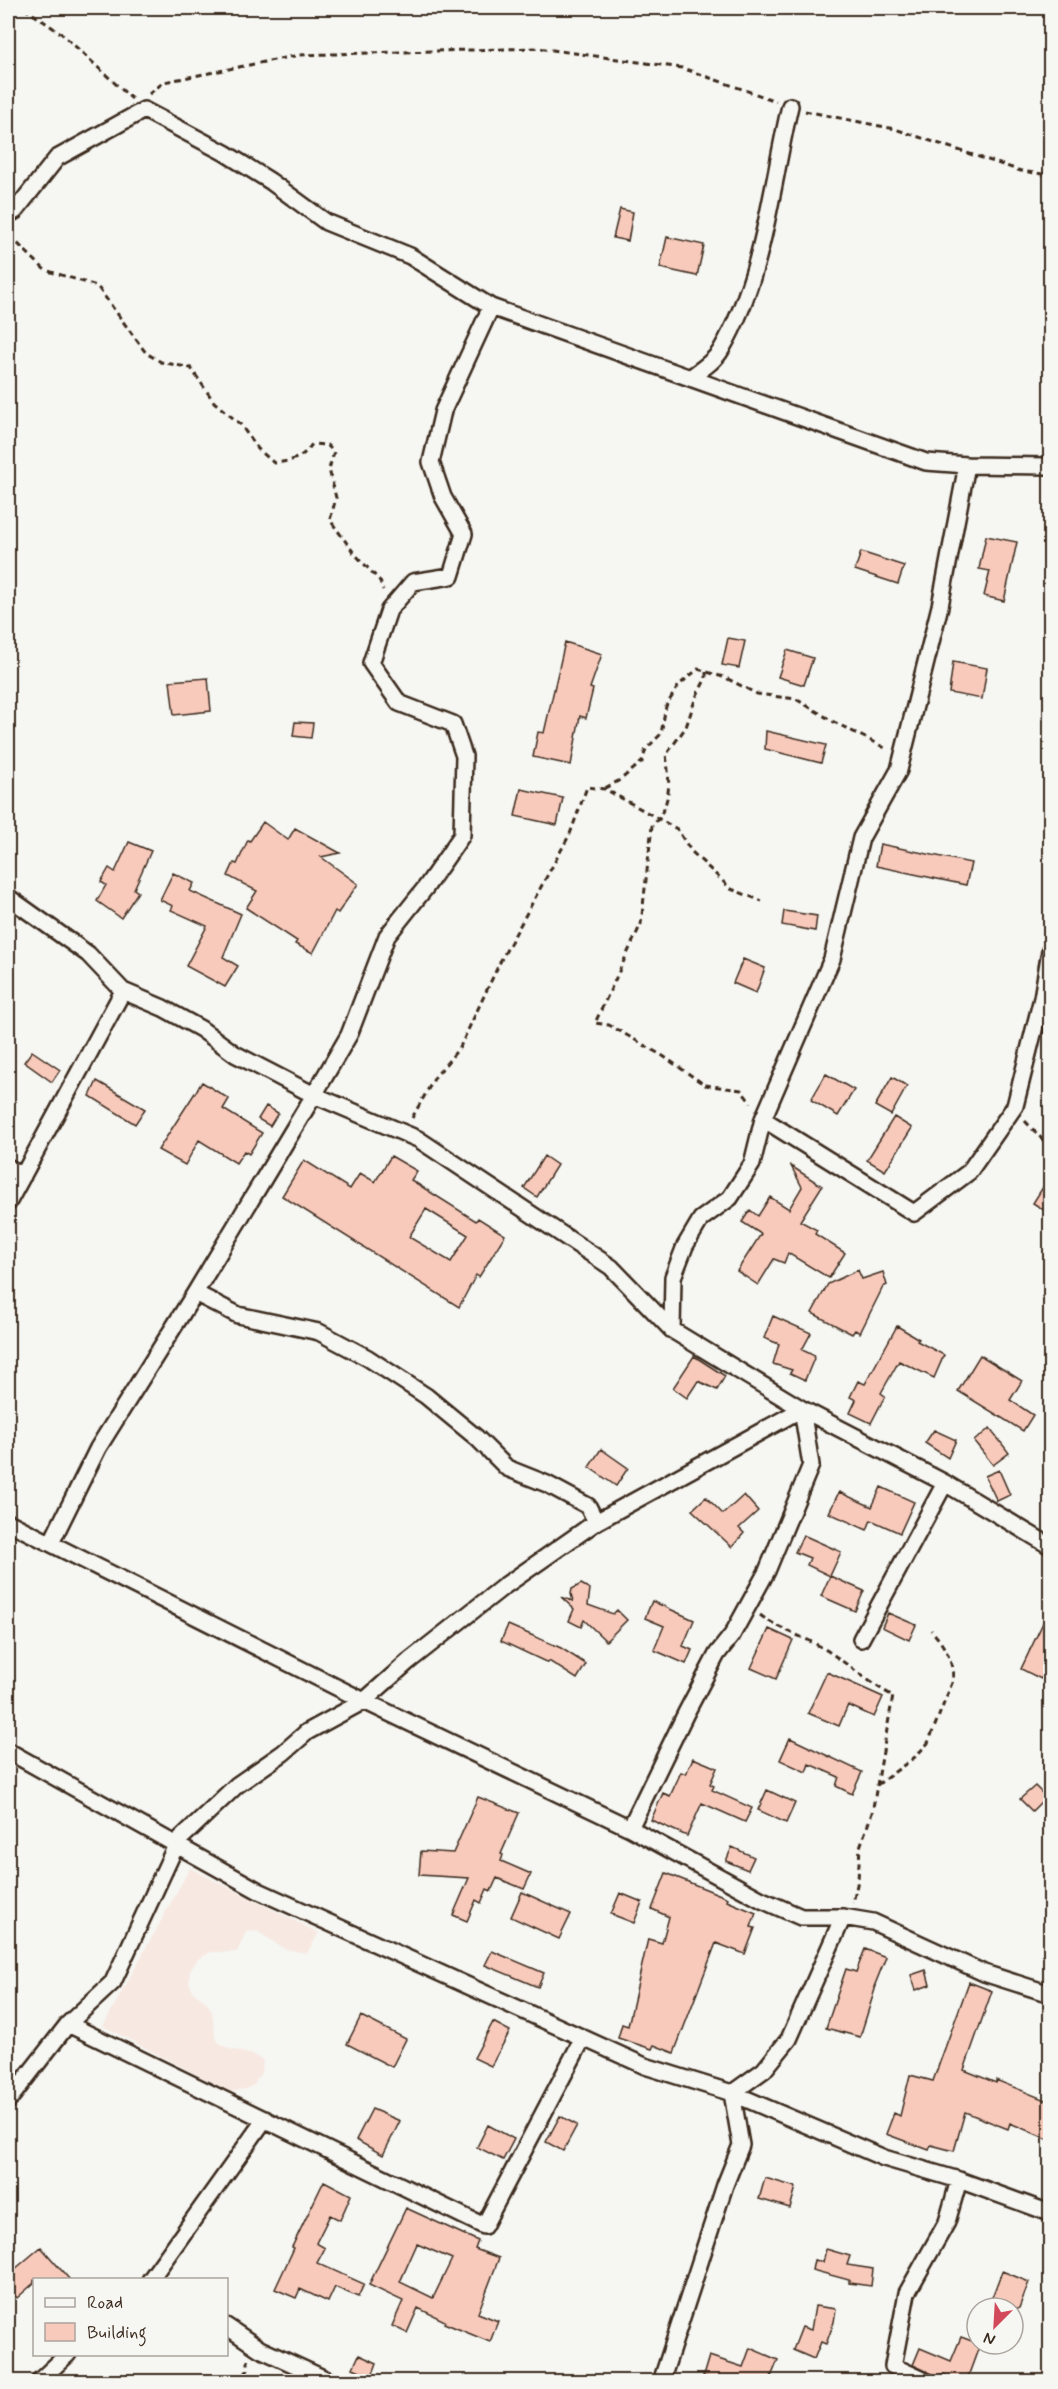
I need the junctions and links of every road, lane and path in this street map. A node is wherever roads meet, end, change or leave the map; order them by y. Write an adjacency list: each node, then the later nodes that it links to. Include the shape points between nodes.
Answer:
1 (24, 8): 3 (path, via 62,34)
2 (790, 106): 3 (path, via 682,68 538,48 299,55 164,82 149,93); 4 (path, via 895,129 1021,171); 8 (street, via 769,220 747,293 720,352)
3 (144, 110): 5 (street, via 57,158); 7 (street, via 225,153 326,222 410,256)
4 (1050, 175)
5 (8, 215)
6 (8, 240): 11 (path, via 16,242 45,270 97,286 146,353 162,362 191,368 214,402 240,424 274,464 294,461 305,455 312,444 327,445 334,452 329,469 336,498 330,520 380,581)
7 (491, 307): 8 (street); 11 (street, via 444,411 431,462 442,497 464,534 451,576 413,582)
8 (690, 378): 9 (street, via 926,462)
9 (967, 465): 10 (street); 13 (street, via 940,606)
10 (1050, 466)
11 (389, 610): 20 (street, via 371,663 399,703 453,724 464,756 462,835 387,936 349,1035)
12 (706, 672): 13 (path, via 757,694 796,699 891,752); 14 (path, via 698,669 679,686 666,706 661,734 646,749 642,762); 15 (path, via 686,726 666,755 668,802)
13 (899, 770): 22 (street, via 861,837 832,959)
14 (604, 789): 15 (path); 23 (path, via 587,787 570,834 501,960 460,1047 435,1077)
15 (659, 819): 17 (path, via 677,829 691,852 731,889); 22 (path, via 652,826 641,924 595,1023 609,1025 636,1040 705,1085 741,1090)
16 (8, 897): 19 (street, via 88,954)
17 (762, 901)
18 (1050, 951): 21 (street)
19 (123, 991): 20 (street, via 163,1008 235,1054); 26 (street)
20 (314, 1095): 23 (street); 28 (street)
21 (1015, 1106): 22 (street, via 969,1172 914,1213); 24 (path, via 1028,1126)
22 (763, 1119): 29 (street, via 752,1164 730,1198 701,1220 686,1246 673,1277)
23 (402, 1132): 29 (street, via 611,1267)
24 (1050, 1143)
25 (8, 1167): 26 (street)
26 (23, 1176): 27 (street)
27 (8, 1203)
28 (195, 1293): 33 (street, via 238,1315 319,1332 368,1358 426,1396 507,1468 588,1506); 34 (street, via 98,1448)
29 (672, 1330): 30 (street)
30 (802, 1409): 31 (street); 33 (street); 36 (street, via 811,1465)
31 (945, 1483): 35 (street); 38 (street)
32 (8, 1522): 34 (street)
33 (596, 1522): 39 (street, via 503,1587)
34 (51, 1543): 39 (street)
35 (1050, 1546)
36 (755, 1592): 41 (path, via 759,1598 755,1609 758,1614 820,1647 893,1696); 42 (street, via 717,1654)
37 (931, 1630): 41 (path, via 940,1639 949,1660 954,1673 952,1683 928,1743)
38 (861, 1639)
39 (364, 1701): 42 (street); 43 (street, via 307,1732 237,1785)
40 (8, 1750): 43 (street)
41 (876, 1786): 44 (path, via 860,1847 854,1902)
42 (630, 1828): 44 (street, via 801,1917)
43 (176, 1845): 46 (street, via 113,1982); 47 (street, via 260,1891)
44 (843, 1917): 45 (street, via 873,1922 984,1973); 48 (street, via 789,2039 764,2070)
45 (1050, 1994)
46 (69, 2024): 49 (street); 50 (street)
47 (583, 2038): 48 (street, via 645,2066); 50 (street, via 484,2226)
48 (732, 2093): 51 (street, via 884,2158); 60 (street, via 741,2145)
49 (8, 2101)
50 (265, 2119): 53 (street)
51 (959, 2180): 52 (street); 61 (street, via 947,2222 907,2293 893,2367)
52 (1050, 2213)
53 (155, 2278)
54 (228, 2327): 55 (street)
55 (251, 2343): 58 (path, via 248,2370); 59 (street)
56 (67, 2356): 57 (street)
57 (38, 2382)
58 (238, 2382)
59 (332, 2382)
60 (662, 2382)
61 (928, 2382)

